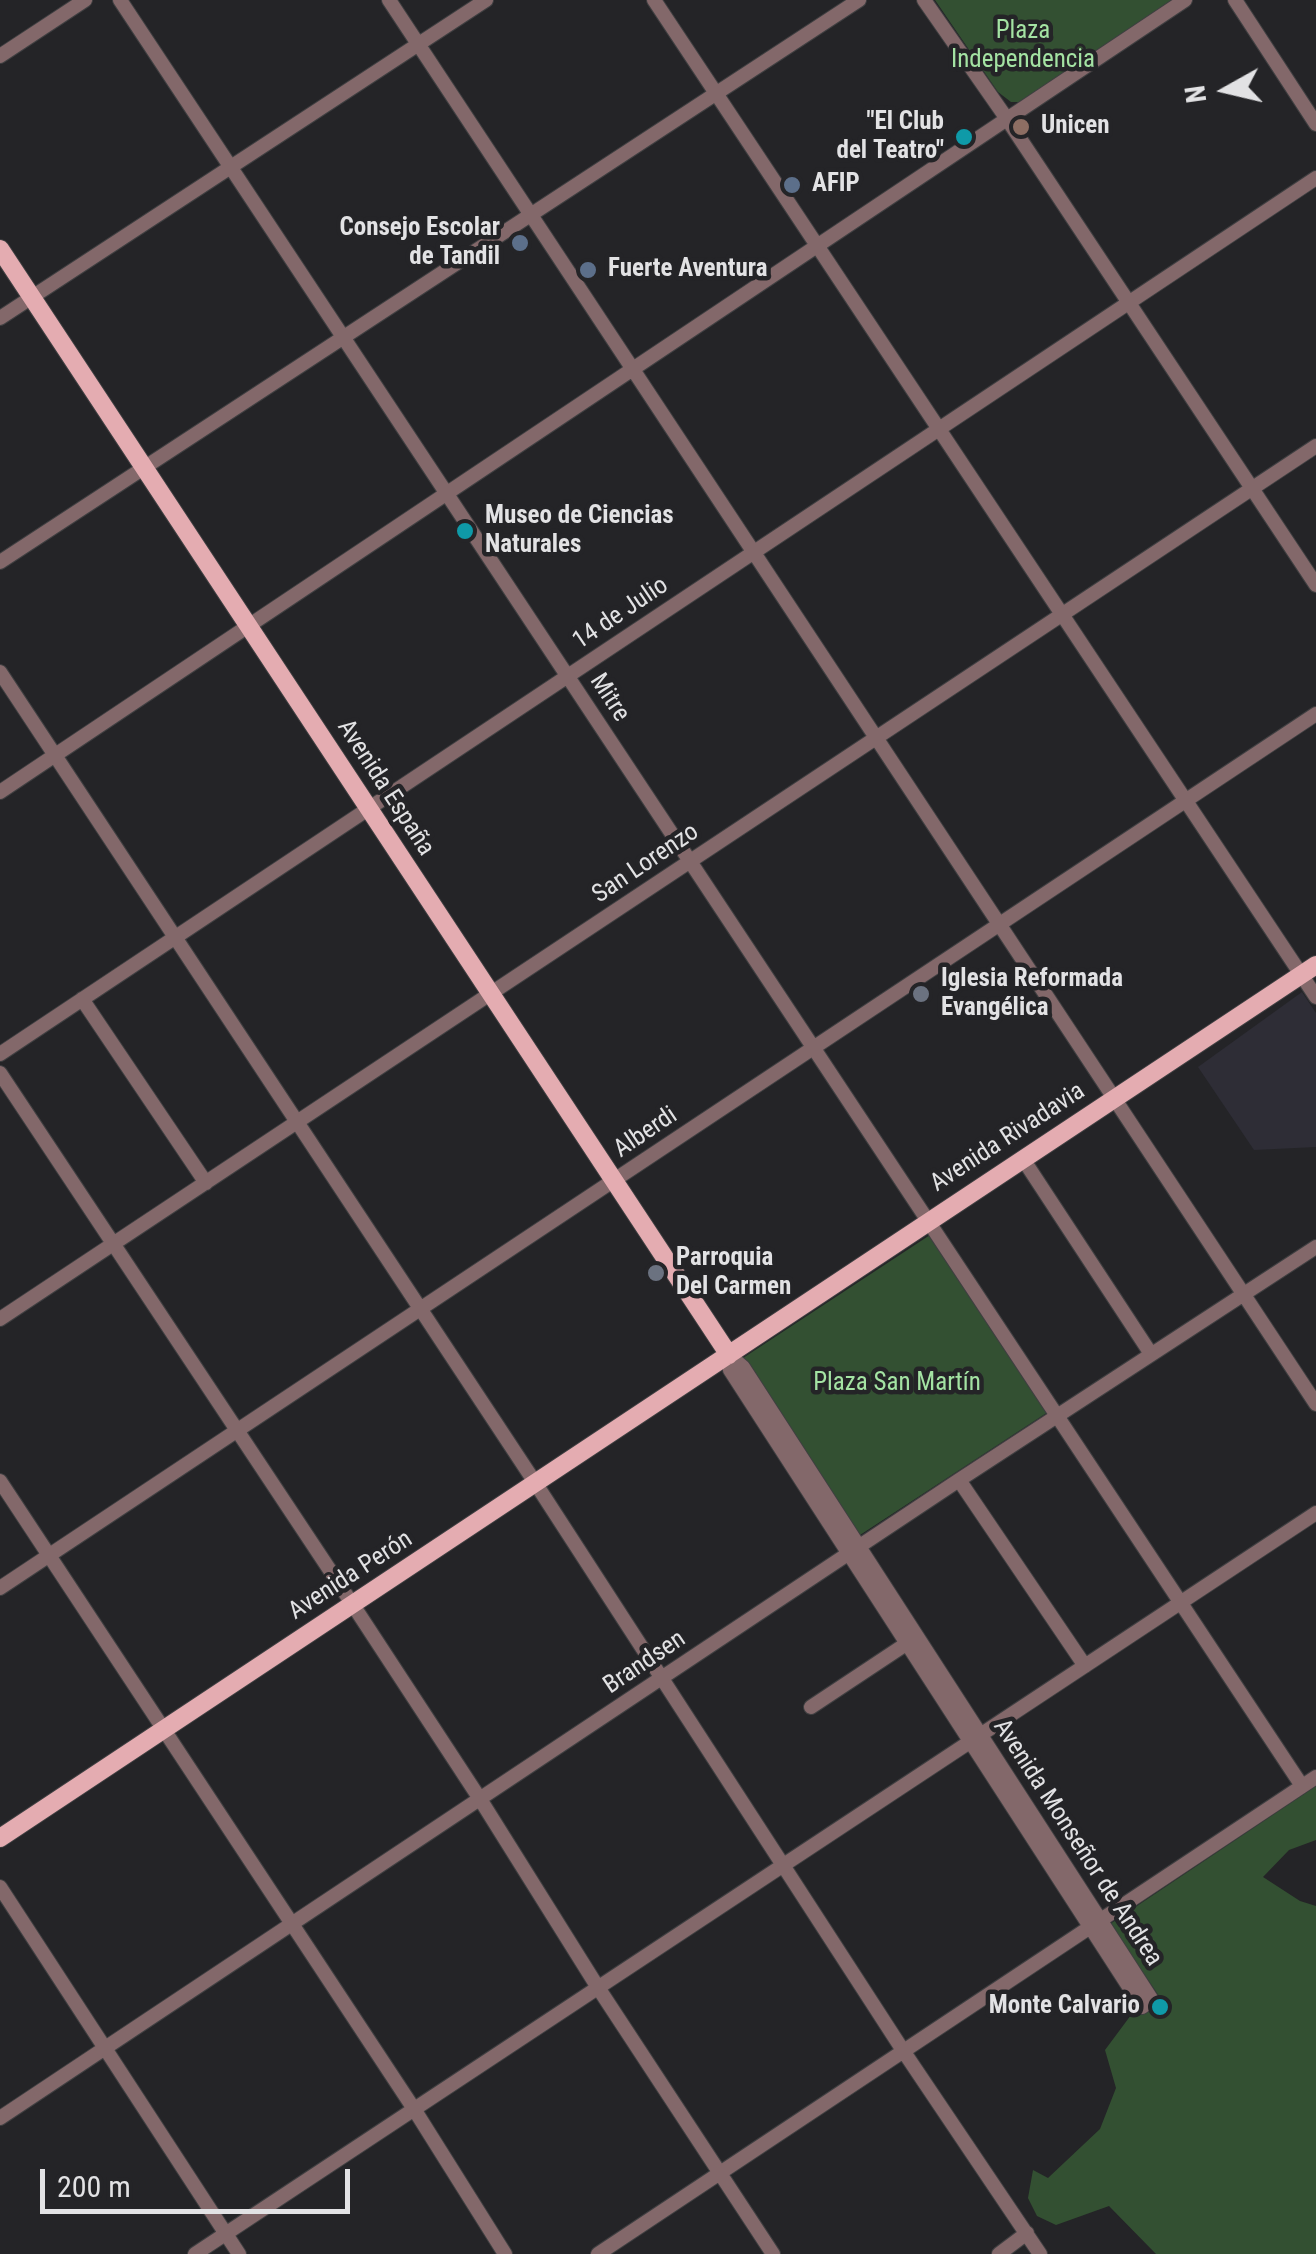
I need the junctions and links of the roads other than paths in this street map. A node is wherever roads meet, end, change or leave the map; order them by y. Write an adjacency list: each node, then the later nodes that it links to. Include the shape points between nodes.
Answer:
1 (85, 0): 11 (street)
2 (120, 0): 15 (street, Mitre)
3 (388, 0): 10 (street)
4 (486, 0): 10 (street)
5 (654, 0): 12 (street)
6 (859, 0): 12 (street)
7 (924, 0): 13 (street)
8 (1185, 0): 13 (street)
9 (1236, 0): 14 (street)
10 (418, 44): 15 (street); 17 (street)
11 (0, 56)
12 (713, 94): 17 (street); 18 (street)
13 (1007, 118): 18 (street); 21 (street)
14 (1316, 124)
15 (231, 167): 20 (street); 23 (street, Mitre)
16 (1316, 178): 21 (street, 14 de Julio)
17 (530, 214): 23 (street); 24 (street)
18 (816, 245): 24 (street); 25 (street)
19 (0, 248): 20 (main road, Avenida España)
20 (32, 297): 22 (street); 27 (main road, Avenida España)
21 (1128, 303): 25 (street, 14 de Julio); 28 (street)
22 (0, 318)
23 (342, 336): 27 (street); 29 (street, Mitre)
24 (632, 369): 29 (street); 30 (street)
25 (939, 428): 30 (street, 14 de Julio); 33 (street)
26 (1316, 446): 28 (street, San Lorenzo)
27 (144, 469): 31 (street); 34 (main road, Avenida España)
28 (1252, 488): 32 (street); 33 (street, San Lorenzo)
29 (446, 494): 34 (street); 36 (street, Mitre)
30 (753, 552): 36 (street, 14 de Julio); 38 (street)
31 (0, 562)
32 (1316, 585)
33 (1062, 614): 38 (street, San Lorenzo); 41 (street)
34 (249, 626): 39 (street); 42 (main road, Avenida España)
35 (0, 672): 39 (street)
36 (567, 676): 42 (street, 14 de Julio); 43 (street, Mitre)
37 (1316, 714): 41 (street, Alberdi)
38 (876, 738): 43 (street, San Lorenzo); 44 (street)
39 (55, 755): 40 (street); 45 (street)
40 (0, 792)
41 (1185, 801): 44 (street, Alberdi); 46 (street)
42 (369, 808): 45 (street, 14 de Julio); 47 (main road, Avenida España)
43 (690, 862): 47 (street, San Lorenzo); 50 (street, Mitre)
44 (999, 925): 50 (street, Alberdi); 53 (street)
45 (175, 937): 49 (street, 14 de Julio); 54 (street)
46 (1308, 970): 48 (street); 53 (main road, Avenida Rivadavia)
47 (491, 994): 54 (street, San Lorenzo); 56 (main road, Avenida España)
48 (1316, 997)
49 (82, 999): 51 (street, 14 de Julio); 57 (street)
50 (814, 1048): 56 (street, Alberdi); 58 (street, Mitre)
51 (0, 1054)
52 (0, 1073): 59 (street)
53 (1114, 1099): 55 (main road, Avenida Rivadavia); 61 (street)
54 (297, 1122): 57 (street, San Lorenzo); 62 (street)
55 (1023, 1159): 58 (main road, Avenida Rivadavia); 64 (street)
56 (614, 1181): 62 (street, Alberdi); 65 (main road, Avenida España)
57 (206, 1182): 59 (street, San Lorenzo)
58 (928, 1222): 65 (main road, Avenida Rivadavia); 67 (street, Mitre)
59 (113, 1244): 63 (street, San Lorenzo); 68 (street)
60 (1316, 1247): 61 (street, Brandsen)
61 (1244, 1295): 64 (street, Brandsen); 66 (street)
62 (421, 1310): 68 (street, Alberdi); 71 (street)
63 (0, 1319)
64 (1151, 1354): 67 (street, Brandsen)
65 (729, 1355): 71 (main road, Avenida Perón); 73 (street, Avenida Monseñor de Andrea, via 730,1370)
66 (1316, 1404)
67 (1058, 1414): 69 (street, Brandsen); 76 (street, Mitre)
68 (237, 1432): 74 (street, Alberdi); 77 (street)
69 (959, 1480): 73 (street, Brandsen); 79 (street)
70 (0, 1481): 74 (street)
71 (536, 1484): 77 (main road, Avenida Perón); 80 (street)
72 (1316, 1513): 76 (street)
73 (854, 1551): 78 (street, Avenida Monseñor de Andrea); 80 (street, Brandsen); 83 (street, Avenida Monseñor de Andrea)
74 (50, 1556): 75 (street, Alberdi); 82 (street)
75 (0, 1588)
76 (1182, 1602): 79 (street); 85 (street, Mitre)
77 (353, 1605): 82 (main road, Avenida Perón); 86 (street)
78 (906, 1644): 81 (street); 83 (street, Avenida Monseñor de Andrea)
79 (1085, 1666): 83 (street)
80 (662, 1679): 86 (street, Brandsen); 88 (street)
81 (812, 1708)
82 (164, 1730): 87 (main road, Avenida Perón); 90 (street)
83 (976, 1738): 88 (street); 91 (street, Avenida Monseñor de Andrea)
84 (1316, 1777): 85 (street)
85 (1302, 1786): 91 (street)
86 (480, 1799): 90 (street, Brandsen); 92 (street)
87 (0, 1838)
88 (783, 1865): 92 (street); 94 (street)
89 (0, 1887): 93 (street)
90 (292, 1924): 93 (street, Brandsen); 95 (street)
91 (1096, 1924): 91 (street, Avenida Monseñor de Andrea, via 1142,2007 1152,2000); 94 (street)
92 (597, 1986): 95 (street); 97 (street)
93 (106, 2049): 96 (street, Brandsen); 98 (street)
94 (904, 2052): 97 (street); 99 (street)
95 (414, 2109): 98 (street); 102 (street)
96 (0, 2118)
97 (721, 2172): 103 (street); 104 (street)
98 (225, 2234): 100 (street); 101 (street)
99 (1028, 2234): 105 (street); 106 (street)
100 (195, 2254)
101 (238, 2254)
102 (505, 2254)
103 (598, 2254)
104 (774, 2254)
105 (999, 2254)
106 (1040, 2254)

